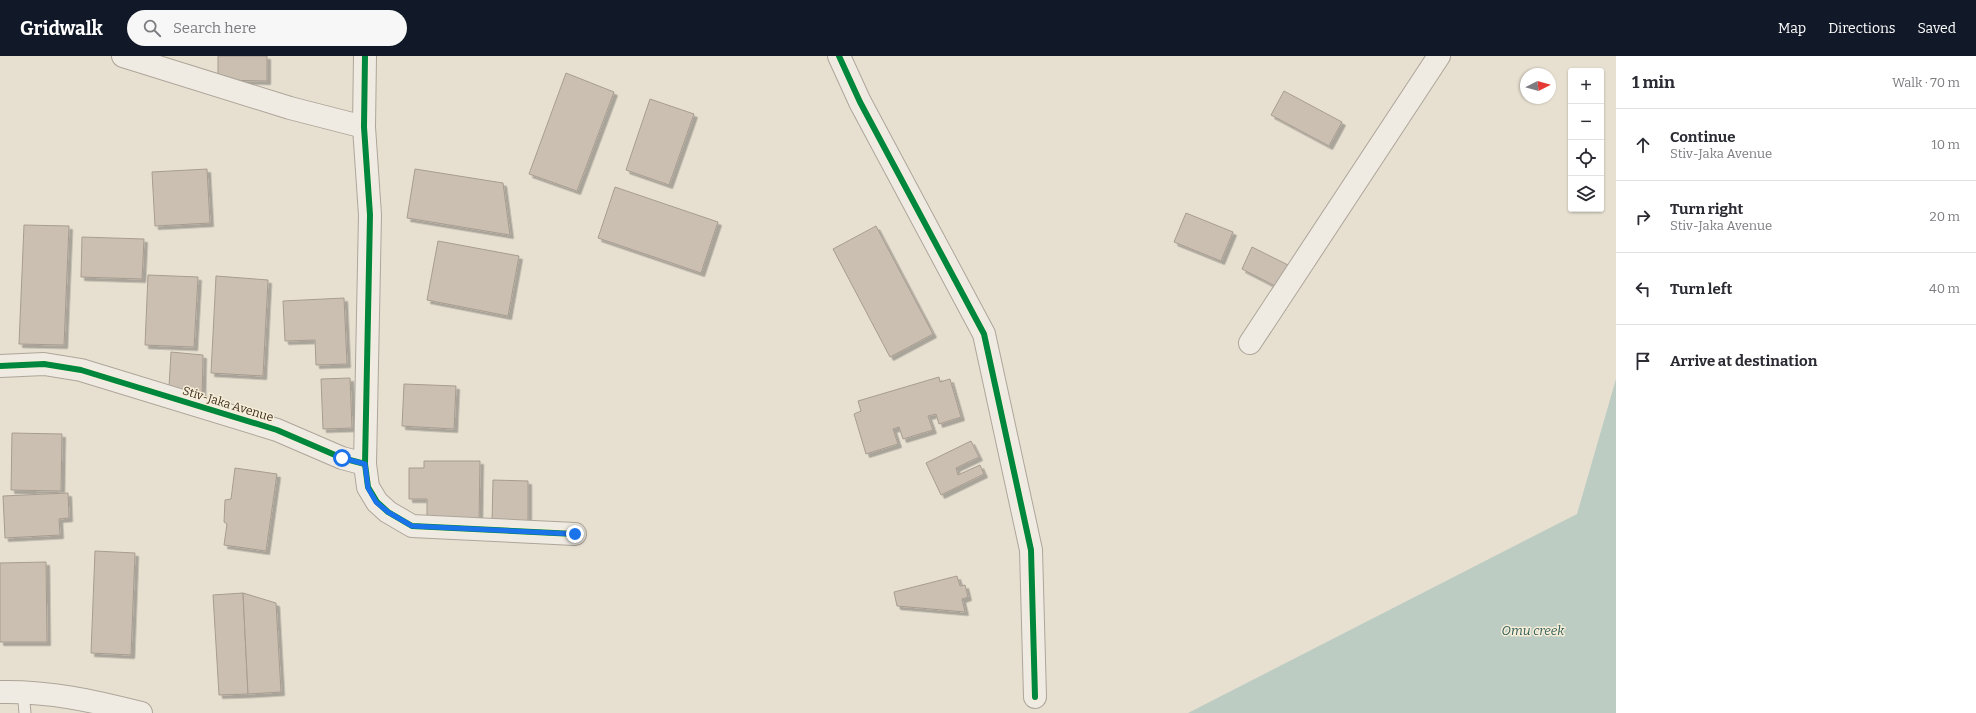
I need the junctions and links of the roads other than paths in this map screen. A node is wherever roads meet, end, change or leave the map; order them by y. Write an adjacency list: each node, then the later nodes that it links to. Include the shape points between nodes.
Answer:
1 (123, 56): 5 (street, via 290,108)
2 (365, 56): 5 (street)
3 (838, 56): 12 (street, via 984,334 1031,550)
4 (1439, 56): 6 (street)
5 (364, 127): 8 (street, via 370,215)
6 (1250, 343)
7 (0, 366): 8 (street, Stiv-Jaka Avenue, via 44,364 81,370 277,430 342,458)
8 (365, 464): 9 (street, via 368,488 376,502 412,526)
9 (575, 534)
10 (0, 692): 11 (street)
11 (23, 692): 13 (lane); 14 (street, via 80,698)
12 (1035, 697)
13 (25, 713)
14 (142, 713)

